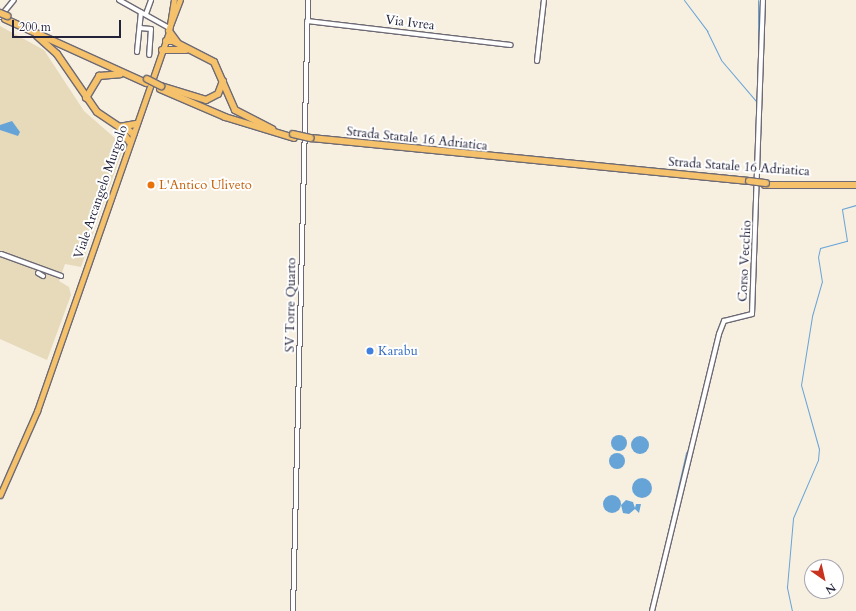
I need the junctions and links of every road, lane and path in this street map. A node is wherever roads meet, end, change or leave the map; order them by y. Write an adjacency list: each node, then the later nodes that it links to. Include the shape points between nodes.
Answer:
1 (14, 0): 11 (street)
2 (119, 0): 10 (street)
3 (151, 0): 10 (street)
4 (174, 0): 14 (main road, Viale Arcangelo Murgolo)
5 (180, 0): 14 (main road, Viale Arcangelo Murgolo)
6 (308, 0): 12 (street, SV Torre Quarto)
7 (544, 0): 23 (street)
8 (763, 0): 40 (street, Corso Vecchio, via 752,314 724,321 719,334)
9 (0, 13): 11 (highway, Strada Statale 16 Adriatica, bridge)
10 (144, 13): 13 (street); 14 (street)
11 (4, 17): 15 (highway, Strada Statale 16 Adriatica); 25 (highway, Strada Statale 16 Adriatica)
12 (307, 21): 17 (street, Via Ivrea); 39 (street, SV Torre Quarto)
13 (140, 28): 21 (street); 22 (street, via 151,29)
14 (169, 30): 16 (main road, Viale Arcangelo Murgolo); 20 (highway, via 173,40)
15 (33, 32): 25 (highway, Strada Statale 16 Adriatica); 27 (highway, via 57,54)
16 (166, 41): 18 (highway); 19 (main road, Viale Arcangelo Murgolo); 20 (highway)
17 (511, 46)
18 (172, 49): 19 (highway); 20 (highway)
19 (162, 50): 30 (main road, Viale Arcangelo Murgolo)
20 (188, 50): 24 (highway, via 214,62)
21 (137, 52)
22 (149, 55)
23 (537, 61)
24 (223, 78): 26 (highway, via 220,90 206,100); 28 (highway)
25 (145, 81): 26 (highway, Strada Statale 16 Adriatica, bridge); 27 (highway, via 104,74 95,79)
26 (161, 87): 28 (highway, Strada Statale 16 Adriatica)
27 (86, 98): 31 (highway, via 104,119)
28 (238, 118): 29 (highway, Strada Statale 16 Adriatica)
29 (246, 122): 33 (highway, Strada Statale 16 Adriatica); 33 (highway, Strada Statale 16 Adriatica)
30 (136, 124): 31 (highway); 32 (main road, Viale Arcangelo Murgolo)
31 (122, 127): 32 (highway)
32 (130, 134): 34 (highway)
33 (294, 136): 35 (highway, Strada Statale 16 Adriatica, bridge, via 311,140 766,184)
34 (130, 143): 38 (main road, Viale Arcangelo Murgolo, via 54,363 18,458)
35 (856, 183)
36 (1, 254): 37 (street, via 40,275)
37 (61, 276)
38 (0, 495)
39 (293, 611)
40 (652, 611)

